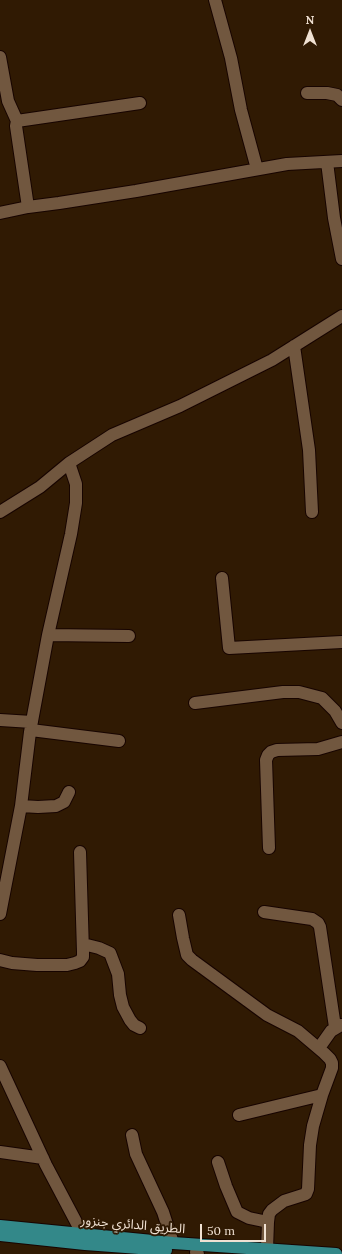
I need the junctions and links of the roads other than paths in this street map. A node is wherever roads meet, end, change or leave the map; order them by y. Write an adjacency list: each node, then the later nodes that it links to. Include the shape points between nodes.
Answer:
1 (215, 0): 9 (street)
2 (0, 58): 6 (street, via 8,101)
3 (307, 93): 4 (street, via 332,94)
4 (342, 100)
5 (140, 103): 6 (street)
6 (17, 121): 10 (street)
7 (342, 161): 8 (street)
8 (327, 162): 9 (street, via 287,164); 12 (street)
9 (257, 170): 10 (street)
10 (28, 207): 11 (street)
11 (0, 213)
12 (342, 259)
13 (342, 316): 14 (street)
14 (294, 346): 15 (street, via 272,360 180,406 112,435); 17 (street, via 309,450)
15 (69, 463): 16 (street, via 40,487); 19 (street, via 76,484 76,503)
16 (0, 512)
17 (312, 512)
18 (222, 578): 21 (street, via 229,648)
19 (48, 636): 20 (street); 25 (street)
20 (129, 636)
21 (342, 642)
22 (195, 703): 24 (street, via 299,692 322,698 335,711)
23 (0, 720): 25 (street)
24 (342, 723)
25 (32, 726): 26 (street); 29 (street)
26 (119, 741)
27 (342, 742): 30 (street, via 318,750 278,750 268,755 266,760)
28 (69, 792): 29 (street, via 64,802 56,806)
29 (21, 806): 33 (street)
30 (269, 848)
31 (80, 852): 35 (street)
32 (264, 912): 37 (street, via 312,919 318,923)
33 (0, 914)
34 (179, 915): 39 (street, via 187,955 192,960 267,1015 298,1031)
35 (83, 944): 36 (street, via 83,957 75,964 37,965); 38 (street, via 110,953 118,974 123,1007 134,1025)
36 (0, 960)
37 (339, 1026): 39 (street)
38 (140, 1028)
39 (319, 1048): 41 (street, via 332,1063)
40 (0, 1066): 45 (street)
41 (322, 1095): 42 (street); 47 (street, via 313,1126 306,1194 275,1206 269,1214)
42 (240, 1115)
43 (132, 1135): 51 (street, via 136,1154 163,1212)
44 (0, 1152): 45 (street)
45 (43, 1158): 50 (street)
46 (218, 1162): 47 (street, via 237,1212 249,1218)
47 (268, 1222): 52 (street)
48 (0, 1226): 50 (main road, الطريق الدائري جنزور)
49 (0, 1235): 53 (main road, الطريق الدائري جنزور)
50 (83, 1235): 51 (main road, الطريق الدائري جنزور)
51 (173, 1242): 52 (main road, الطريق الدائري جنزور)
52 (267, 1249): 56 (main road, الطريق الدائري جنزور)
53 (111, 1250): 54 (main road, الطريق الدائري جنزور)
54 (197, 1253): 55 (main road, الطريق الدائري جنزور)
55 (228, 1254)
56 (336, 1254)

